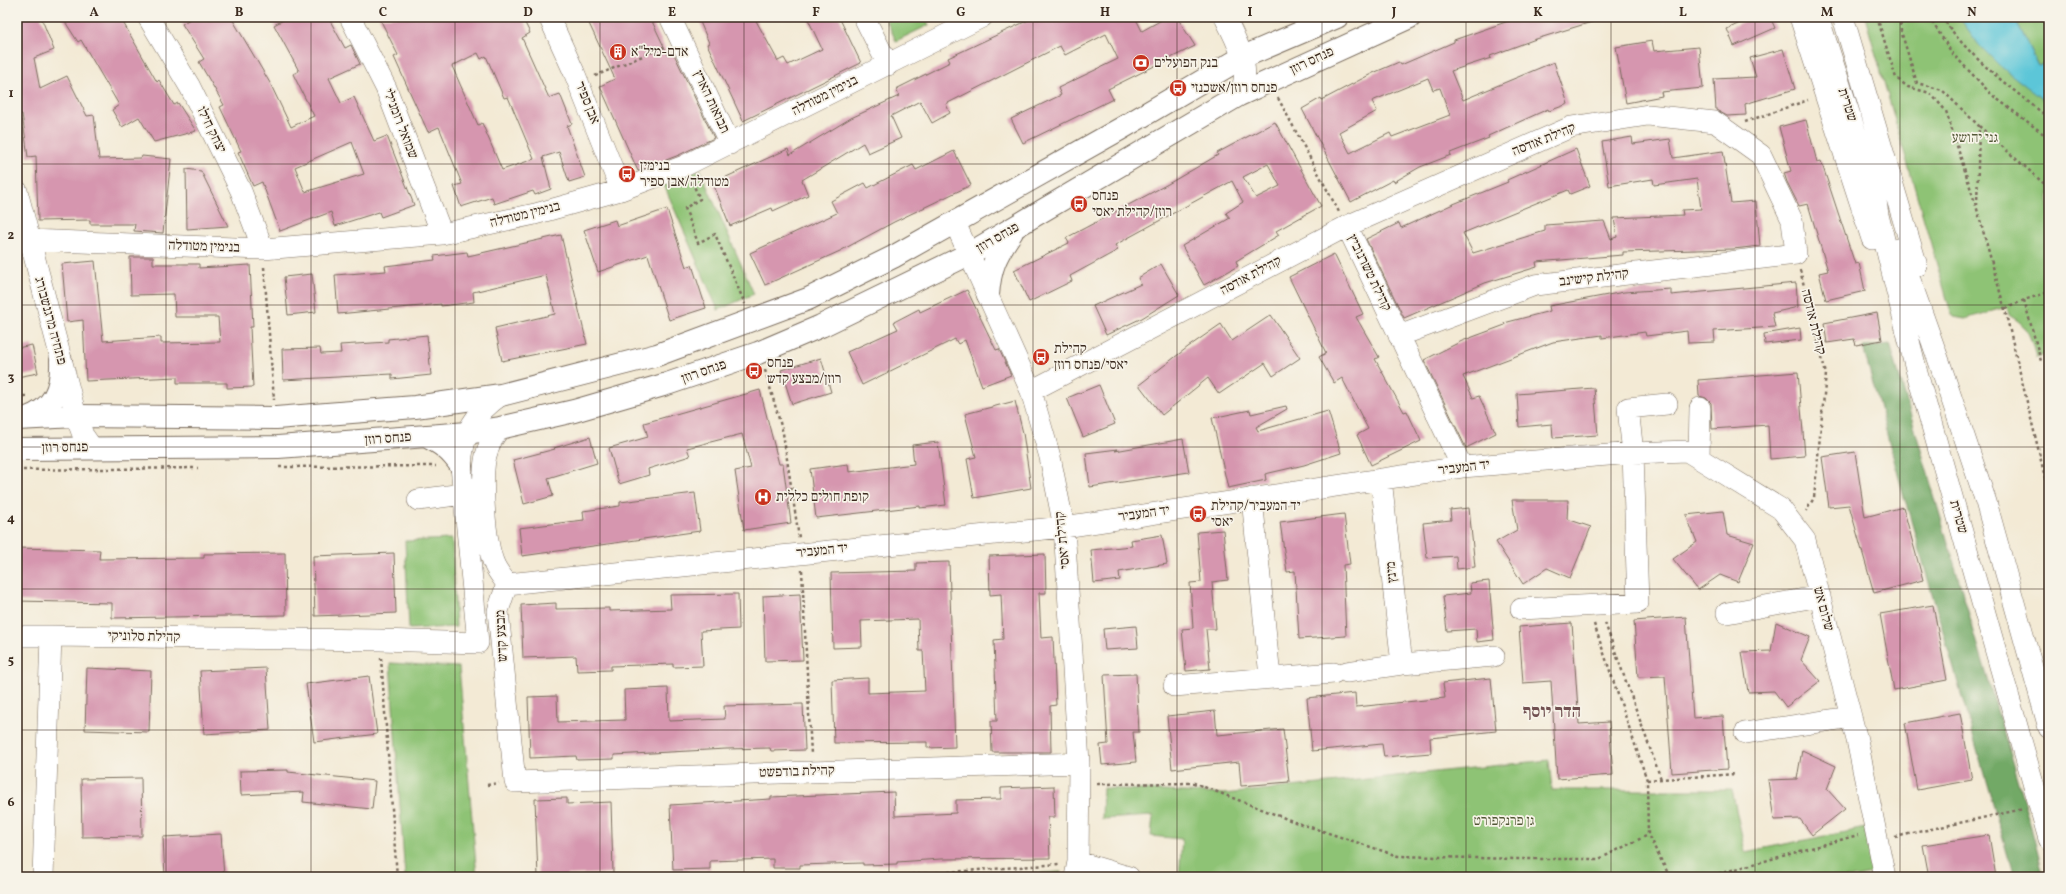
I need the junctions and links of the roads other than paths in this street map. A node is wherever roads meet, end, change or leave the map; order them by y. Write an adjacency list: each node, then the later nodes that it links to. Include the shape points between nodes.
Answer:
1 (148, 17): 25 (street, יצחק חילו, via 190,87 241,191)
2 (350, 17): 23 (street, שמואל רומנילי, via 386,88)
3 (549, 17): 17 (street, אבן ספיר)
4 (670, 17): 16 (street, תבואות הארץ)
5 (864, 17): 14 (street)
6 (982, 17): 14 (street, בנימין מטודלה)
7 (1225, 17): 13 (street)
8 (1337, 17): 13 (main road)
9 (1410, 17): 15 (main road, פנחס רוזן)
10 (1800, 17): 32 (street, via 1902,335)
11 (1818, 17): 19 (street, שטרית)
12 (1843, 17): 31 (street, via 1922,284)
13 (1243, 57): 15 (street, via 1244,82); 20 (main road)
14 (888, 65): 16 (street, בנימין מטודלה)
15 (1239, 95): 22 (main road, פנחס רוזן)
16 (730, 144): 17 (street, בנימין מטודלה, via 684,166)
17 (622, 190): 23 (street, בנימין מטודלה, via 535,214)
18 (17, 191): 24 (street, פתחיה מרגנשבורג)
19 (1875, 193): 31 (street, שטרית, via 1886,212); 32 (street, שטרית, via 1878,215)
20 (955, 223): 26 (street, קהילת יאסי); 34 (main road, via 893,257 800,302 657,355)
21 (1347, 226): 27 (street, קהילת אודסה, via 1571,126 1648,115 1715,122 1761,155 1792,220); 29 (street, קהילת טשרנוביץ); 33 (street, קהילת אודסה)
22 (1014, 229): 26 (main road, פנחס רוזן); 28 (main road, via 992,265)
23 (442, 234): 25 (street, בנימין מטודלה)
24 (29, 240): 25 (street, בנימין מטודלה); 30 (street, פתחיה מרגנשבורג)
25 (263, 249)
26 (969, 254): 28 (street, קהילת יאסי); 39 (main road, פנחס רוזן, via 821,326 758,353 667,384 574,411)
27 (1796, 254): 29 (street, קהילת קישינב, via 1535,285)
28 (988, 295): 33 (street, קהילת יאסי)
29 (1399, 336): 47 (street, קהילת טשרנוביץ)
30 (61, 361): 37 (street, פתחיה מרגנשבורג); 38 (main road, via 60,386 56,396 42,411)
31 (1940, 364): 66 (street, שטרית, via 1999,544)
32 (1917, 373): 70 (street, שטרית)
33 (1031, 391): 53 (street, קהילת יאסי, via 1050,457)
34 (501, 395): 37 (main road, via 415,406 276,418); 40 (street, מבצע קדש, via 473,420)
35 (1667, 404): 44 (street, via 1628,408)
36 (1700, 408): 45 (street)
37 (76, 416): 38 (main road); 42 (street, פתחיה מרגנשבורג, via 83,435)
38 (21, 418)
39 (500, 428): 40 (main road, פנחס רוזן); 49 (street, via 487,450)
40 (468, 433): 41 (main road, פנחס רוזן); 46 (street, מבצע קדש, via 462,450)
41 (425, 436): 42 (main road, פנחס רוזן, via 278,447); 46 (main road, via 451,452)
42 (92, 448): 43 (main road, פנחס רוזן)
43 (17, 449)
44 (1633, 453): 45 (street, שלום אש, via 1687,451); 47 (street, יד המעביר); 56 (street, via 1638,603)
45 (1699, 458): 55 (street, שלום אש, via 1781,509 1805,540)
46 (461, 466): 50 (street, מבצע קדש)
47 (1462, 467): 48 (street, יד המעביר)
48 (1381, 479): 51 (street, יד המעביר); 62 (street, מינץ)
49 (484, 482): 50 (street); 54 (street, via 489,546 495,566)
50 (464, 494): 52 (street); 60 (street, מבצע קדש)
51 (1252, 498): 53 (street, יד המעביר); 63 (street)
52 (418, 500)
53 (1064, 527): 54 (street, יד המעביר); 68 (street, קהילת יאסי)
54 (507, 584): 69 (street, מבצע קדש, via 498,611)
55 (1820, 596): 57 (street); 65 (street, שלום אש)
56 (1521, 609)
57 (1727, 613)
58 (17, 636): 59 (street, קהילת סלוניקי)
59 (51, 636): 60 (street, קהילת סלוניקי, via 380,640); 72 (street)
60 (478, 644)
61 (1494, 656): 62 (street)
62 (1402, 664): 63 (street)
63 (1270, 677): 64 (street)
64 (1174, 686)
65 (1851, 717): 67 (street); 74 (street, שלום אש)
66 (2049, 728)
67 (1745, 733)
68 (1079, 763): 69 (street, קהילת בודפשט); 71 (street, קהילת יאסי)
69 (515, 782)
70 (2049, 839)
71 (1076, 870): 73 (street)
72 (43, 877)
73 (1129, 877)
74 (1885, 877)

